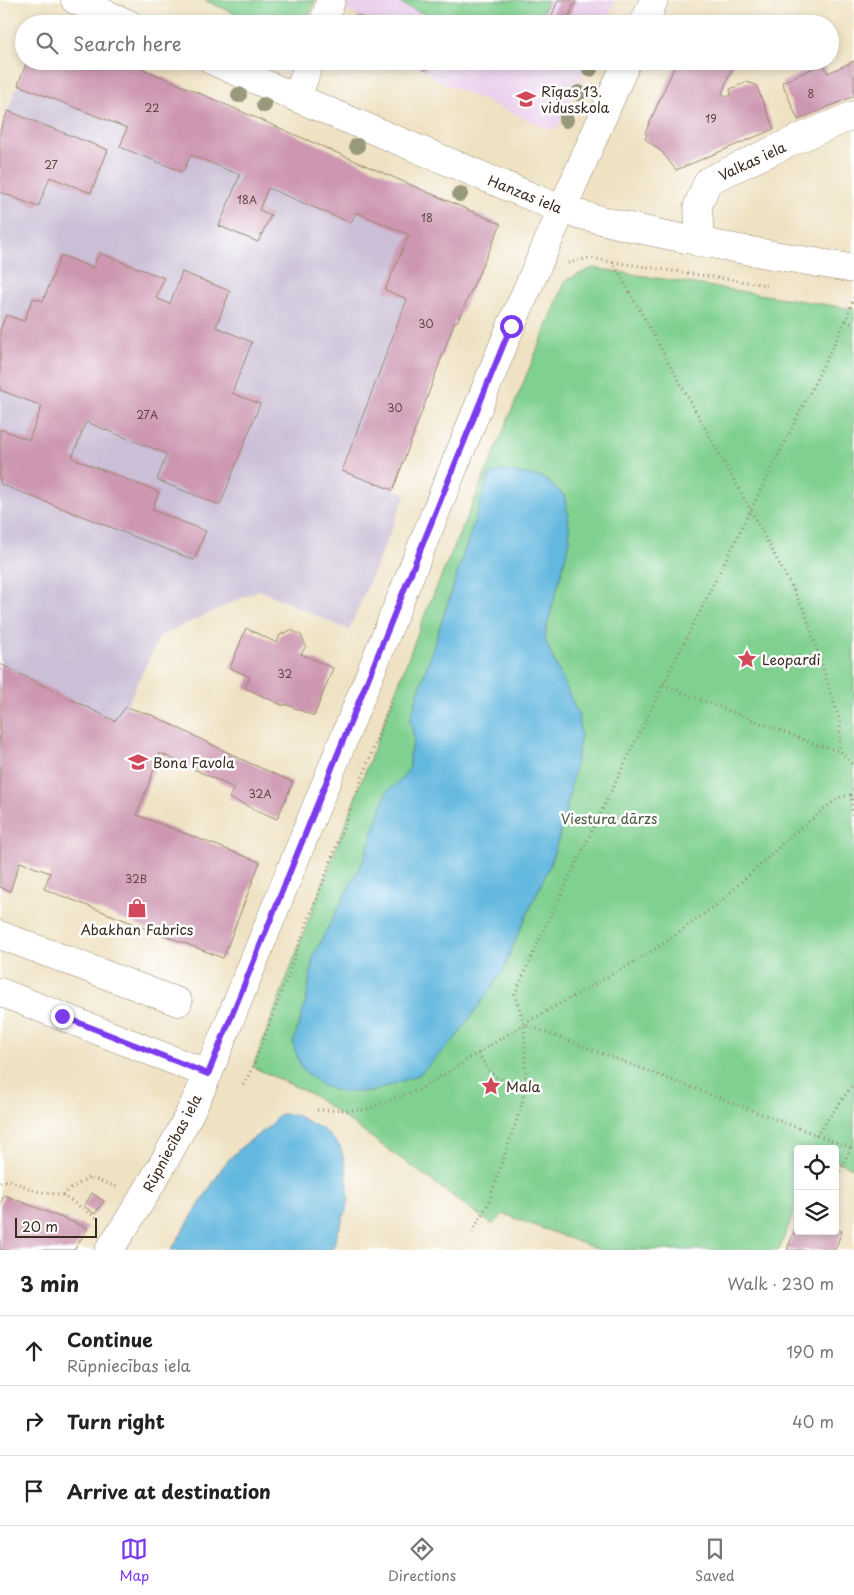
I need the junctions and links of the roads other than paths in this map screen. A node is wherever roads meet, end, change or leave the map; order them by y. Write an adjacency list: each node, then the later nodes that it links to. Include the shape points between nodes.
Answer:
1 (75, 0): 4 (street)
2 (331, 0): 5 (street)
3 (654, 0): 6 (street)
4 (109, 15)
5 (326, 15)
6 (648, 15)
7 (233, 70): 10 (street, Hanzas iela)
8 (307, 70): 10 (street)
9 (623, 70): 12 (street, Rūpniecības iela)
10 (297, 98): 12 (street, Hanzas iela)
11 (854, 115): 13 (street, Valkas iela, via 708,181 698,205)
12 (563, 210): 13 (street, Hanzas iela); 18 (street, Rūpniecības iela, via 511,326)
13 (700, 243): 14 (street, Hanzas iela)
14 (854, 269)
15 (0, 934): 17 (street)
16 (0, 992): 18 (street)
17 (178, 1002)
18 (208, 1074): 19 (street, Rūpniecības iela, via 193,1109 154,1179)
19 (114, 1242)

